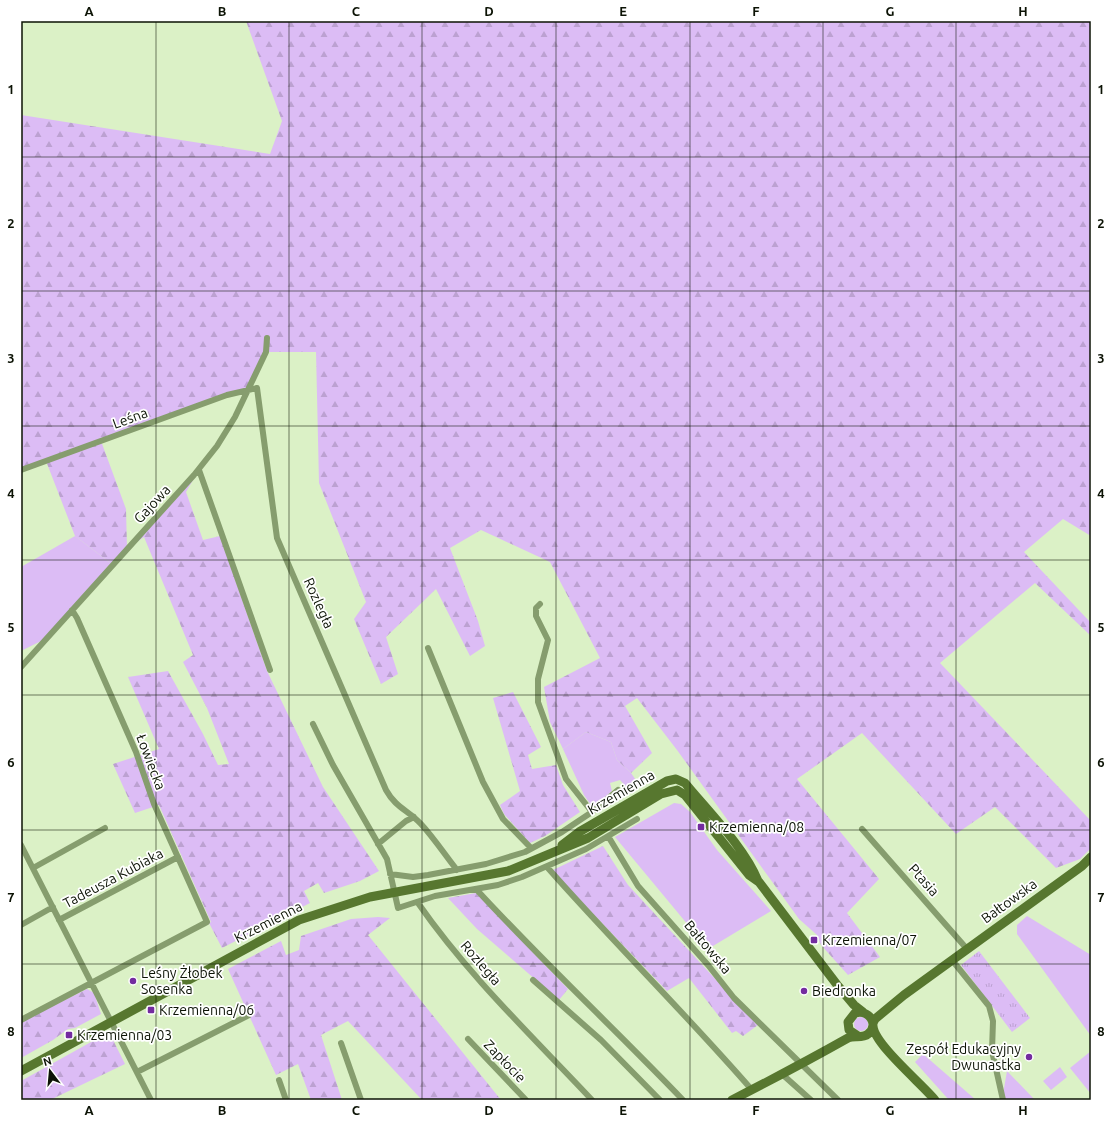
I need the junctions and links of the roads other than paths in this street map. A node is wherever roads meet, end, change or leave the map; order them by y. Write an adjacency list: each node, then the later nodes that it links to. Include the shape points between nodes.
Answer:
1 (267, 338): 2 (street, Gajowa, via 266,352)
2 (247, 389): 3 (street, Leśna, via 227,394); 4 (street, Gajowa, via 235,417); 13 (street, Rozległa, via 257,388 277,538 386,790 392,801)
3 (21, 470)
4 (199, 470): 6 (street, Gajowa); 9 (street)
5 (540, 604): 12 (street, via 536,608 536,616 548,640 538,679 538,702 566,779)
6 (72, 610): 8 (street, Gajowa); 21 (street, Łowiecka, via 130,738 154,804)
7 (428, 648): 20 (street, via 483,782 503,819)
8 (21, 667)
9 (270, 670)
10 (313, 724): 18 (street)
11 (618, 790): 12 (street)
12 (592, 812): 20 (street)
13 (414, 817): 18 (street); 25 (street, Rozległa)
14 (637, 819): 17 (street)
15 (105, 828): 24 (street)
16 (862, 829): 33 (street, Ptasia)
17 (608, 836): 23 (street); 50 (street, Bałtowska, via 638,886 734,998)
18 (378, 844): 26 (street)
19 (21, 845): 24 (street)
20 (531, 848): 25 (street, via 508,858)
21 (178, 857): 31 (street, Tadeusza Kubiaka); 36 (street, Łowiecka, via 207,922)
22 (1091, 857): 33 (main road, Bałtowska)
23 (547, 867): 27 (street, via 504,883); 55 (street)
24 (33, 868): 30 (street)
25 (457, 870): 26 (street, via 413,877)
26 (390, 874): 28 (street)
27 (476, 889): 29 (street, via 435,896); 62 (street, via 525,942)
28 (393, 892): 29 (street, via 398,908); 37 (main road, Krzemienna, via 470,880 508,871 550,854 579,832 667,781 676,779 685,783 731,839 754,870 759,882); 42 (main road, Krzemienna, via 340,905 299,920)
29 (418, 903): 60 (street, Rozległa, via 469,969)
30 (53, 907): 31 (street); 32 (street)
31 (59, 920): 36 (street)
32 (21, 925)
33 (968, 949): 34 (main road, Bałtowska)
34 (952, 960): 38 (main road, Bałtowska); 67 (street, via 989,1006 993,1021 992,1051)
35 (533, 980): 61 (street, via 596,1035)
36 (92, 983): 41 (street); 42 (street)
37 (838, 986): 39 (main road, Krzemienna, via 854,1005); 43 (main road, Krzemienna, via 848,1008)
38 (904, 995): 39 (main road, Bałtowska); 44 (main road, Bałtowska, via 875,1019)
39 (865, 1012): 43 (main road, via 855,1013); 44 (main road)
40 (249, 1014): 52 (street)
41 (21, 1020)
42 (111, 1022): 51 (main road, Krzemienna); 52 (street)
43 (849, 1022): 45 (main road, via 851,1033); 48 (main road, via 844,1032)
44 (873, 1025): 45 (main road, via 869,1033); 49 (main road, via 876,1036)
45 (860, 1036): 48 (main road, via 850,1037); 49 (main road, via 867,1038)
46 (468, 1039): 59 (street, Zapłocie)
47 (341, 1043): 58 (street)
48 (824, 1052): 50 (main road)
49 (892, 1056): 66 (main road)
50 (801, 1064): 53 (main road); 65 (street, Bałtowska)
51 (21, 1071)
52 (137, 1072): 56 (street)
53 (783, 1075): 55 (main road); 64 (street)
54 (279, 1080): 57 (street)
55 (752, 1090): 63 (main road)
56 (151, 1100)
57 (286, 1100)
58 (361, 1100)
59 (526, 1100)
60 (592, 1100)
61 (660, 1100)
62 (683, 1100)
63 (732, 1100)
64 (811, 1100)
65 (838, 1100)
66 (935, 1100)
67 (1003, 1100)

